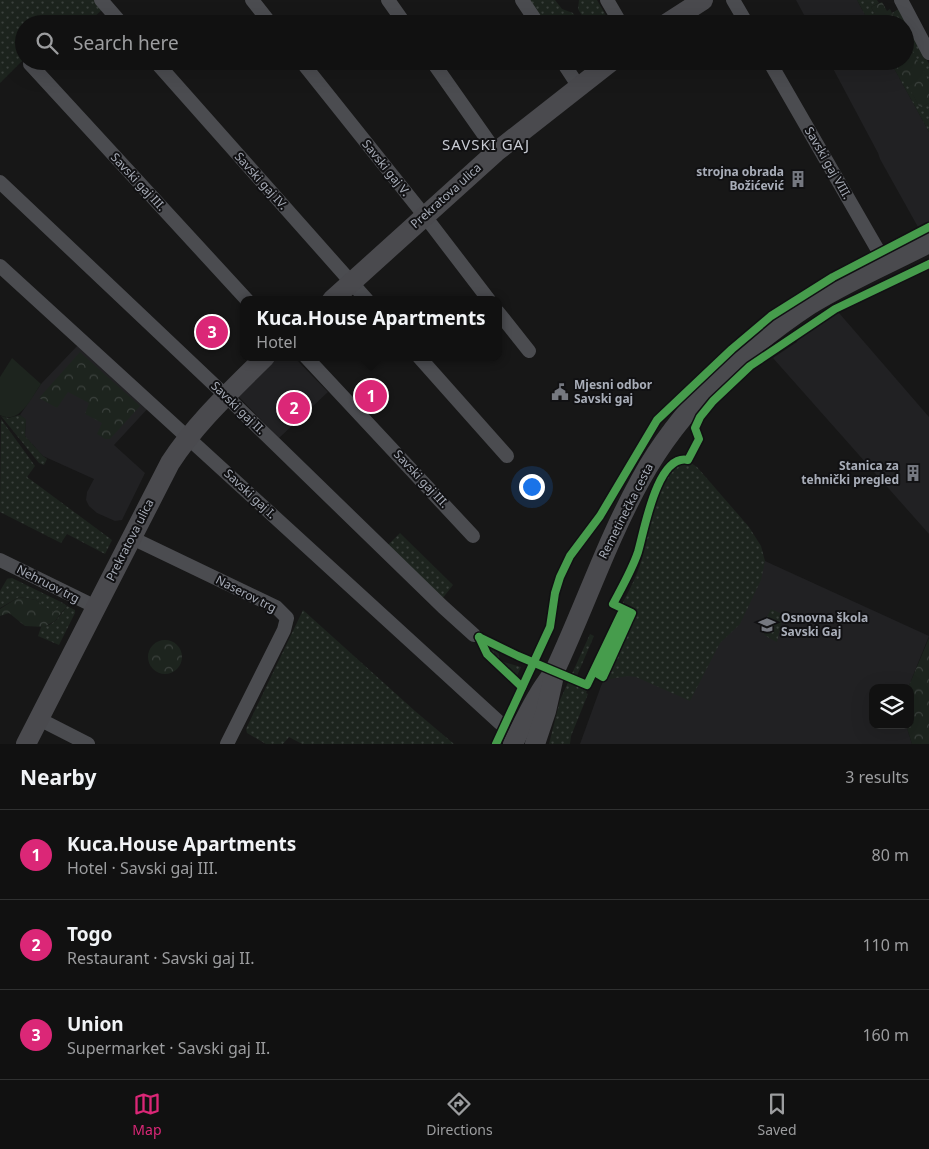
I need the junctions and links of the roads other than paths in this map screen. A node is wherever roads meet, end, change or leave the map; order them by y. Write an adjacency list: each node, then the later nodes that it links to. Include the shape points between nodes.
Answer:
1 (101, 0): 9 (street)
2 (252, 0): 10 (street)
3 (388, 0): 11 (street)
4 (522, 0): 12 (street)
5 (607, 0): 13 (street)
6 (703, 0): 14 (street)
7 (734, 0): 15 (street)
8 (901, 0): 16 (street)
9 (114, 15)
10 (264, 15)
11 (399, 15)
12 (532, 15)
13 (616, 15)
14 (680, 15)
15 (742, 15)
16 (909, 15)
17 (914, 25): 18 (street)
18 (929, 53)
19 (36, 70): 34 (street, Savski gaj III.)
20 (163, 70): 33 (street, Savski gaj IV.)
21 (308, 70): 29 (street, Savski gaj V.)
22 (438, 70): 27 (street)
23 (568, 70): 26 (street)
24 (601, 70): 26 (street, Prekratova ulica)
25 (774, 70): 31 (street, Savski gaj VIII.)
26 (579, 87): 27 (street, Prekratova ulica)
27 (496, 152): 29 (street, Prekratova ulica)
28 (0, 182): 43 (street, Savski gaj II.)
29 (424, 215): 33 (street, Prekratova ulica); 37 (street, Savski gaj V.)
30 (929, 243): 31 (street, Remetinečka cesta)
31 (885, 265): 51 (street, Remetinečka cesta, via 813,303 773,332 710,387 674,429 648,467 625,510)
32 (0, 266): 44 (street, Savski gaj I.)
33 (352, 282): 35 (street, Prekratova ulica); 36 (street, Savski gaj IV.)
34 (243, 296)
35 (336, 296)
36 (364, 296)
37 (486, 296)
38 (502, 317): 39 (street)
39 (528, 350)
40 (261, 361): 43 (street, Prekratova ulica)
41 (310, 361): 46 (street, Savski gaj III.)
42 (423, 361): 45 (street)
43 (226, 396): 44 (street, Prekratova ulica); 50 (street, Savski gaj II.)
44 (188, 437): 47 (street, Prekratova ulica, via 155,490); 53 (street, Savski gaj I.)
45 (507, 456)
46 (473, 536)
47 (132, 538): 49 (street, Prekratova ulica); 56 (street, Naserov trg, via 276,607 287,618)
48 (0, 560): 49 (street, Nehruov trg)
49 (96, 607): 52 (street, Prekratova ulica)
50 (474, 635)
51 (555, 671): 57 (street, Remetinečka cesta, via 532,705); 58 (street, Remetinečka cesta)
52 (39, 719): 54 (street, Prekratova ulica); 55 (street)
53 (500, 723)
54 (26, 744)
55 (88, 744)
56 (227, 744)
57 (513, 744)
58 (535, 744)

